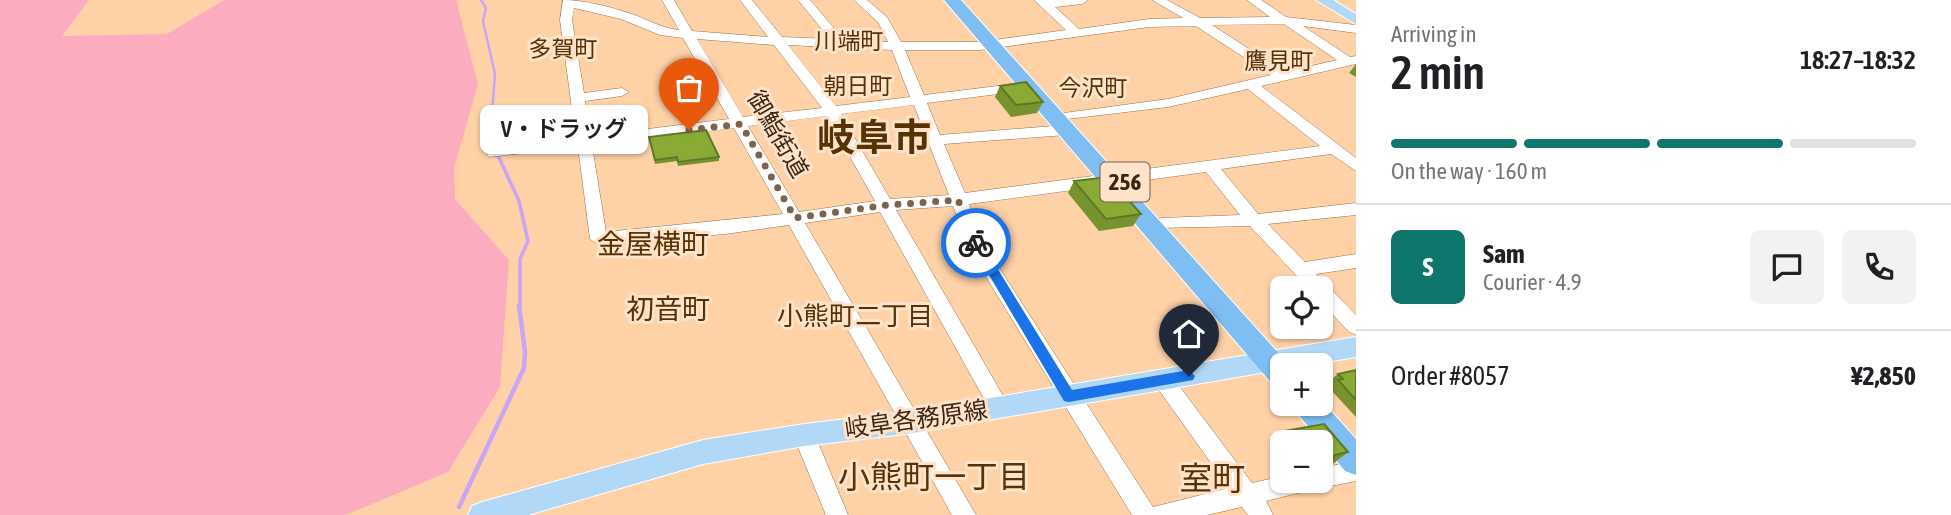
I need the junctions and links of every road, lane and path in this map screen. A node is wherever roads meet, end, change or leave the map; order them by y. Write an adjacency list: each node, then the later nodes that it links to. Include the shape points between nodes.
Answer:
1 (668, 0): 21 (street, 御鮨街道)
2 (804, 0): 24 (street)
3 (860, 0): 25 (street, via 883,20)
4 (952, 0): 23 (highway, 256)
5 (958, 0): 23 (highway, 256)
6 (1082, 0): 14 (street)
7 (1158, 0): 18 (street)
8 (1253, 0): 17 (street)
9 (1275, 0): 17 (street)
10 (1324, 0): 16 (main road)
11 (1343, 0): 15 (main road)
12 (750, 1): 22 (street)
13 (569, 2): 21 (street, via 665,32); 31 (street, via 566,20)
14 (1042, 2): 20 (street)
15 (1356, 7)
16 (1356, 20)
17 (1287, 21): 18 (street); 19 (street); 26 (street)
18 (1200, 23): 20 (street, via 1149,23); 27 (street)
19 (1356, 29)
20 (1076, 33): 23 (street)
21 (689, 34): 22 (street); 35 (street, 御鮨街道)
22 (779, 40): 24 (street); 33 (street)
23 (994, 43): 25 (street, via 946,48); 29 (highway, 256); 34 (highway, 256)
24 (841, 44): 25 (street)
25 (897, 46): 32 (street)
26 (1352, 61): 27 (street)
27 (1283, 77): 28 (street)
28 (1250, 84): 34 (street); 38 (street)
29 (1029, 86): 32 (street); 34 (highway, 256)
30 (622, 92): 31 (street)
31 (577, 98): 37 (street)
32 (919, 100): 33 (street); 36 (street)
33 (832, 111): 35 (street); 44 (street)
34 (1065, 123): 36 (street); 42 (highway, 256)
35 (741, 124): 37 (street); 46 (street, 御鮨街道)
36 (932, 139): 43 (street)
37 (584, 142): 39 (street); 46 (street, via 599,239)
38 (1334, 149): 40 (street); 41 (street)
39 (494, 153)
40 (1210, 166): 42 (street); 47 (street)
41 (1356, 166)
42 (1116, 179): 43 (street); 48 (highway, 256); 57 (highway, 256)
43 (958, 200): 44 (street); 60 (street, via 981,254)
44 (888, 205): 46 (street); 61 (street)
45 (1356, 209): 47 (street)
46 (795, 218): 64 (street, 御鮨街道)
47 (1254, 220): 48 (street); 50 (street)
48 (1161, 224): 55 (highway, 256)
49 (1356, 261): 50 (street)
50 (1301, 269): 51 (street)
51 (1308, 276)
52 (1333, 302): 53 (street)
53 (1356, 327)
54 (1356, 347): 56 (main road, 岐阜各務原線)
55 (1270, 353)
56 (1332, 353)
57 (1270, 354)
58 (1270, 367): 59 (main road, 岐阜各務原線)
59 (1163, 380): 60 (main road, 岐阜各務原線); 71 (street)
60 (1069, 397): 61 (main road, 岐阜各務原線); 75 (street)
61 (999, 407): 64 (main road, 岐阜各務原線)
62 (1317, 416): 67 (highway)
63 (1332, 416): 66 (highway)
64 (913, 422): 65 (main road, 岐阜各務原線); 74 (street, 御鮨街道)
65 (804, 435): 72 (main road, 岐阜各務原線, via 703,452); 73 (street)
66 (1356, 443)
67 (1356, 461)
68 (1356, 471): 69 (street)
69 (1333, 476)
70 (1270, 489): 71 (street)
71 (1245, 494): 76 (street); 77 (street)
72 (482, 515)
73 (837, 515)
74 (965, 515)
75 (1145, 515)
76 (1160, 515)
77 (1262, 515)

